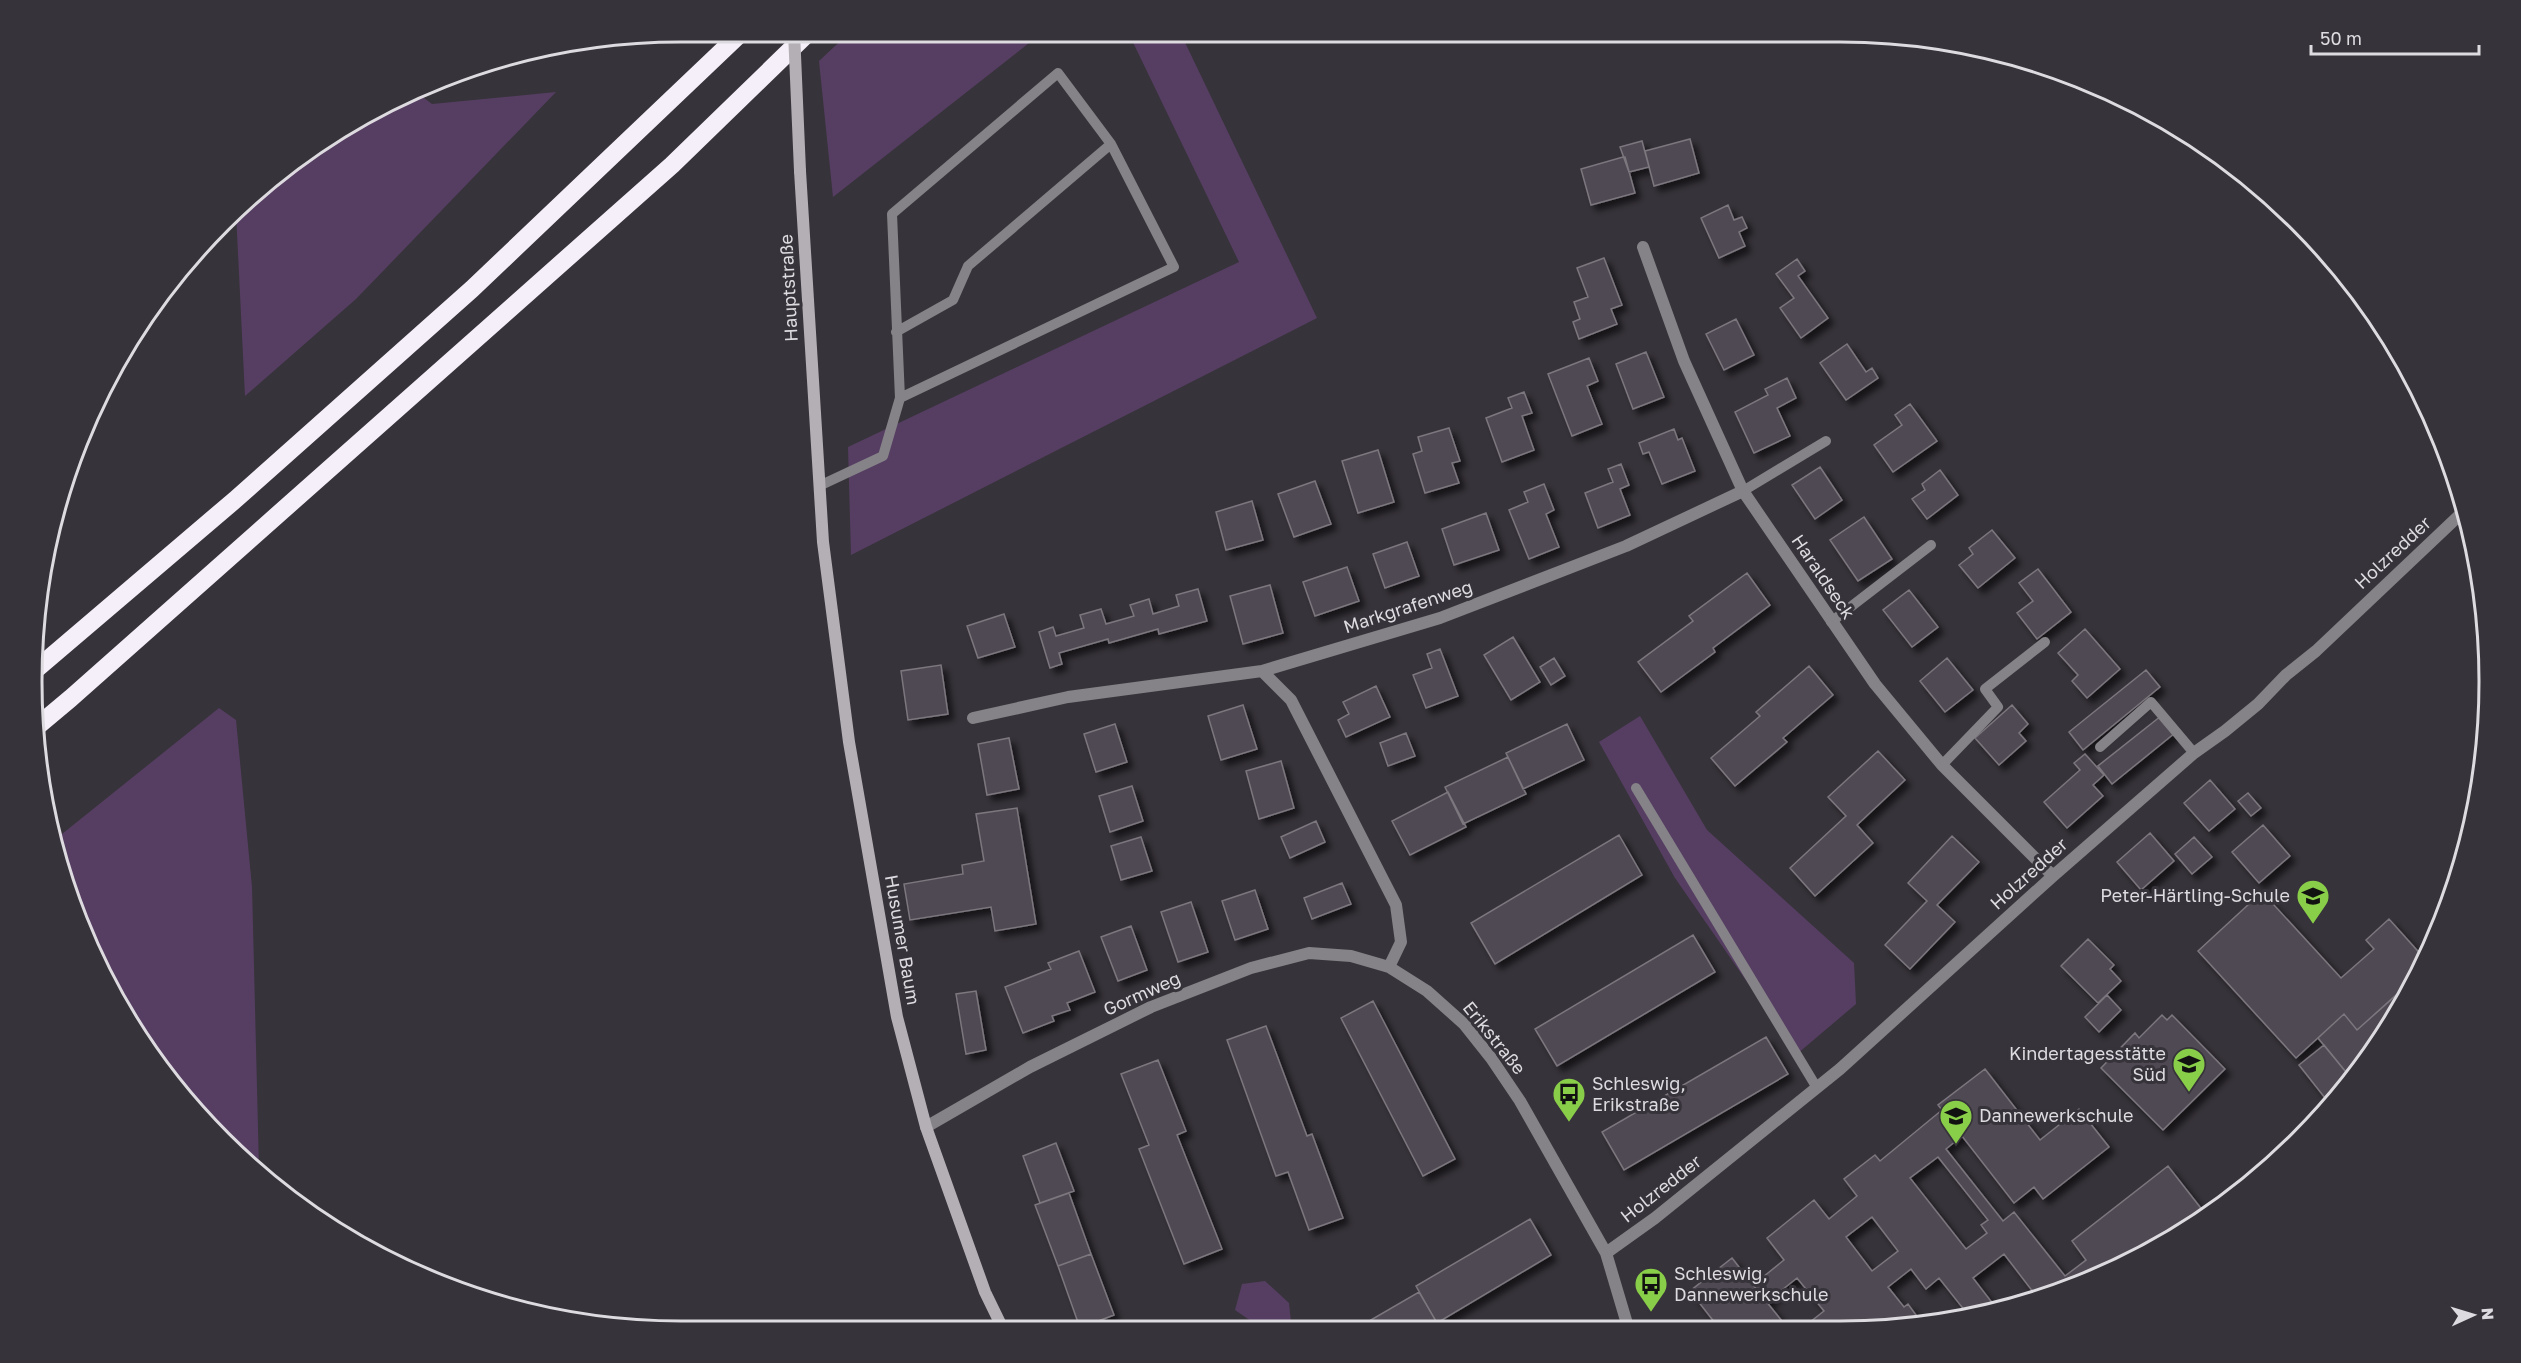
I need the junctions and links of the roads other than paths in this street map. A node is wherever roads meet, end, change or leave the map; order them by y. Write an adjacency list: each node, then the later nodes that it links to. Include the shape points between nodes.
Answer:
1 (731, 42): 16 (highway, via 472,289 236,499)
2 (794, 42): 9 (street, Hauptstraße, bridge)
3 (799, 42): 19 (highway, via 672,165)
4 (1111, 144): 6 (lane, via 968,266 953,300); 6 (lane, via 1058,73 892,214); 7 (lane, via 1174,267)
5 (1643, 247): 10 (street, Haraldseck, via 1684,361)
6 (896, 332): 7 (lane)
7 (900, 398): 9 (lane, via 883,456)
8 (1826, 441): 10 (lane, Markgrafenweg)
9 (819, 486): 12 (street, Hauptstraße)
10 (1743, 491): 14 (street, Haraldseck); 17 (street, Markgrafenweg, via 1626,546 1440,618)
11 (2457, 517): 21 (street, Holzredder, via 2258,704)
12 (823, 542): 27 (street, Husumer Baum, via 849,742 895,1006)
13 (1931, 545): 14 (lane)
14 (1830, 622): 22 (street, Haraldseck)
15 (2045, 642): 22 (lane, via 1985,689 1998,707)
16 (42, 664)
17 (1262, 671): 18 (street, Markgrafenweg, via 1068,697); 25 (street, via 1291,700 1396,905 1401,942)
18 (973, 718)
19 (43, 721)
20 (2100, 747): 21 (lane, via 2151,702)
21 (2194, 753): 24 (street, Holzredder)
22 (1942, 765): 24 (street, Haraldseck)
23 (1636, 788): 26 (lane)
24 (2053, 876): 26 (street, Holzredder)
25 (1389, 967): 27 (street, Gormweg, via 1351,956 1310,953 1251,969 1145,1010 1030,1067); 28 (street, Erikstraße, via 1427,990 1464,1024 1491,1058)
26 (1817, 1088): 28 (street, Holzredder)
27 (926, 1127): 29 (street, Husumer Baum)
28 (1606, 1253): 30 (street, Erikstraße)
29 (999, 1321)
30 (1626, 1321)

